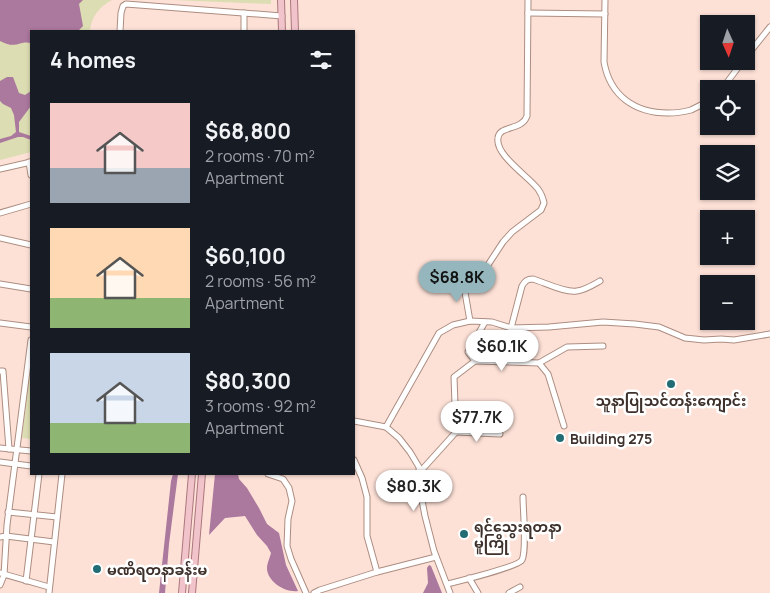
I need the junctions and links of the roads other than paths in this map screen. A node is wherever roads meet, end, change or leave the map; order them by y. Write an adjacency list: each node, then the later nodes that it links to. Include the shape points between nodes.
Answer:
1 (281, 0): 8 (main road)
2 (294, 0): 13 (main road)
3 (528, 0): 6 (street)
4 (605, 0): 7 (street)
5 (244, 13): 8 (street); 10 (street, via 126,4 121,13); 11 (street)
6 (528, 13): 7 (street); 25 (street, via 527,116 521,124 502,130 497,139 503,154 539,190 544,203 541,210 503,242 477,279 463,281)
7 (605, 14): 15 (street, via 604,62 611,84 619,94 642,110 659,113 676,113)
8 (282, 16): 12 (main road)
9 (770, 27): 14 (street)
10 (120, 30)
11 (244, 30)
12 (282, 30)
13 (295, 30)
14 (755, 46)
15 (700, 105)
16 (30, 162): 17 (street)
17 (0, 169)
18 (30, 204): 19 (street)
19 (0, 213)
20 (0, 238): 21 (street)
21 (30, 245)
22 (600, 282): 29 (street, via 576,292 533,279 525,281)
23 (0, 284): 24 (street)
24 (30, 289)
25 (470, 321): 26 (street); 39 (street, via 439,333)
26 (485, 322): 29 (street); 33 (street, via 468,352)
27 (0, 323): 28 (street)
28 (30, 327)
29 (511, 328): 30 (street, via 603,322 659,327 685,338 704,340 734,340)
30 (770, 334)
31 (603, 346): 34 (street, via 567,347)
32 (30, 347): 45 (street)
33 (475, 361): 34 (street); 41 (street, via 454,377)
34 (539, 363): 37 (street, via 548,374)
35 (0, 371): 40 (street, via 3,371)
36 (355, 421): 39 (street)
37 (564, 426)
38 (0, 427): 40 (street)
39 (386, 427): 51 (street, via 410,452)
40 (8, 428): 44 (street)
41 (456, 432): 42 (street); 51 (street)
42 (500, 434)
43 (0, 448): 44 (street)
44 (9, 449): 45 (street)
45 (16, 450): 46 (street); 49 (street)
46 (30, 451)
47 (0, 462): 49 (street)
48 (355, 462): 66 (street, via 367,497 367,536)
49 (14, 463): 50 (street); 58 (street)
50 (30, 466)
51 (419, 473): 65 (street, via 425,516)
52 (39, 475): 59 (street)
53 (62, 475): 60 (street)
54 (192, 475): 74 (main road)
55 (202, 475): 75 (main road)
56 (271, 475): 76 (street, via 283,479 289,488 292,500 287,546)
57 (523, 497): 68 (street, via 522,559 519,563)
58 (8, 512): 59 (street); 61 (street)
59 (34, 514): 60 (street); 62 (street)
60 (57, 517): 63 (street)
61 (3, 536): 62 (street); 64 (street)
62 (31, 539): 63 (street); 69 (street)
63 (54, 542): 73 (street)
64 (3, 556): 67 (street)
65 (436, 557): 66 (street); 70 (street)
66 (377, 572): 77 (street)
67 (2, 574): 69 (street); 71 (street)
68 (469, 578): 70 (street); 79 (street)
69 (26, 581): 73 (street)
70 (448, 584): 78 (street)
71 (0, 585)
72 (520, 587): 80 (street)
73 (49, 590)
74 (182, 593)
75 (192, 593)
76 (306, 593)
77 (314, 593)
78 (450, 593)
79 (478, 593)
80 (509, 593)

